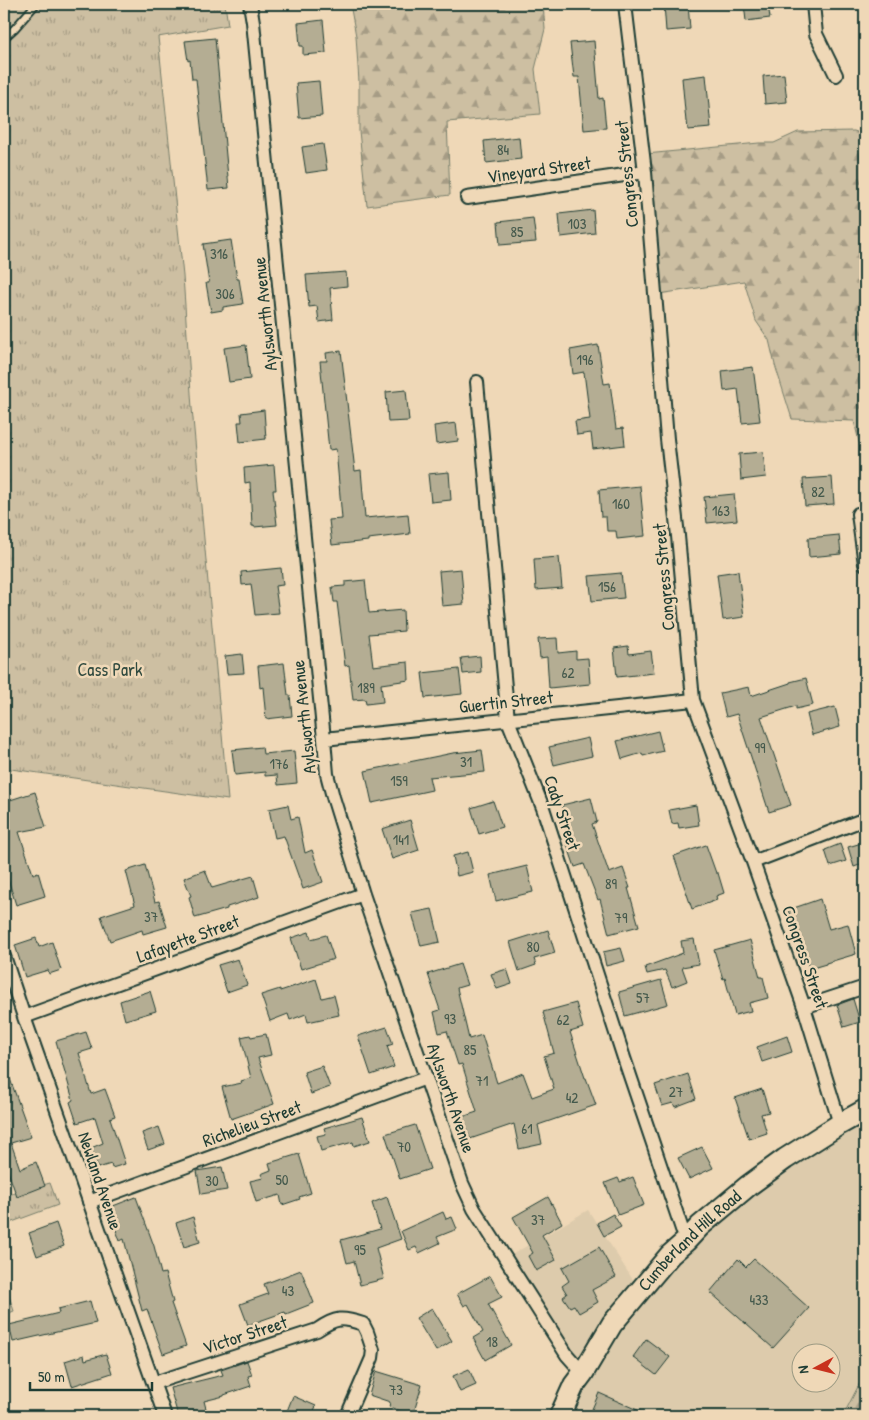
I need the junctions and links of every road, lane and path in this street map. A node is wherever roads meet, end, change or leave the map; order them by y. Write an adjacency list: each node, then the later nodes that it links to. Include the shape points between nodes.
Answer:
1 (36, 4): 5 (lane)
2 (250, 4): 14 (street, Aylsworth Avenue)
3 (625, 4): 7 (street, Congress Street)
4 (814, 4): 6 (street, via 816,34)
5 (4, 38)
6 (836, 75)
7 (645, 172): 8 (street, Vineyard Street); 12 (street, Congress Street)
8 (467, 198)
9 (477, 382): 13 (street, Cady Street)
10 (862, 514): 11 (street)
11 (865, 564)
12 (692, 700): 13 (street, Guertin Street); 16 (street, Congress Street)
13 (508, 720): 14 (street, Guertin Street); 26 (street, Cady Street, via 543,808)
14 (324, 739): 17 (street, Aylsworth Avenue, via 329,786)
15 (865, 819): 16 (street)
16 (753, 862): 20 (street, Congress Street)
17 (363, 894): 21 (street, Lafayette Street); 22 (street, Aylsworth Avenue)
18 (4, 956): 21 (street, Newland Avenue)
19 (865, 987): 20 (street)
20 (804, 1008): 24 (street, Congress Street)
21 (24, 1017): 25 (street, Newland Avenue)
22 (426, 1078): 25 (street, Richelieu Street); 27 (street, Aylsworth Avenue, via 474,1209 567,1355)
23 (865, 1110): 24 (main road, Cumberland Hill Road)
24 (840, 1124): 26 (main road, Cumberland Hill Road, via 748,1186)
25 (89, 1202): 28 (street, Newland Avenue)
26 (686, 1241): 27 (main road, Cumberland Hill Road, via 670,1255 612,1324)
27 (583, 1373): 31 (main road, Cumberland Hill Road)
28 (154, 1383): 29 (street, Newland Avenue); 30 (street, Victor Street, via 346,1318 363,1324 372,1350 372,1358)
29 (165, 1416)
30 (348, 1416)
31 (560, 1416)

